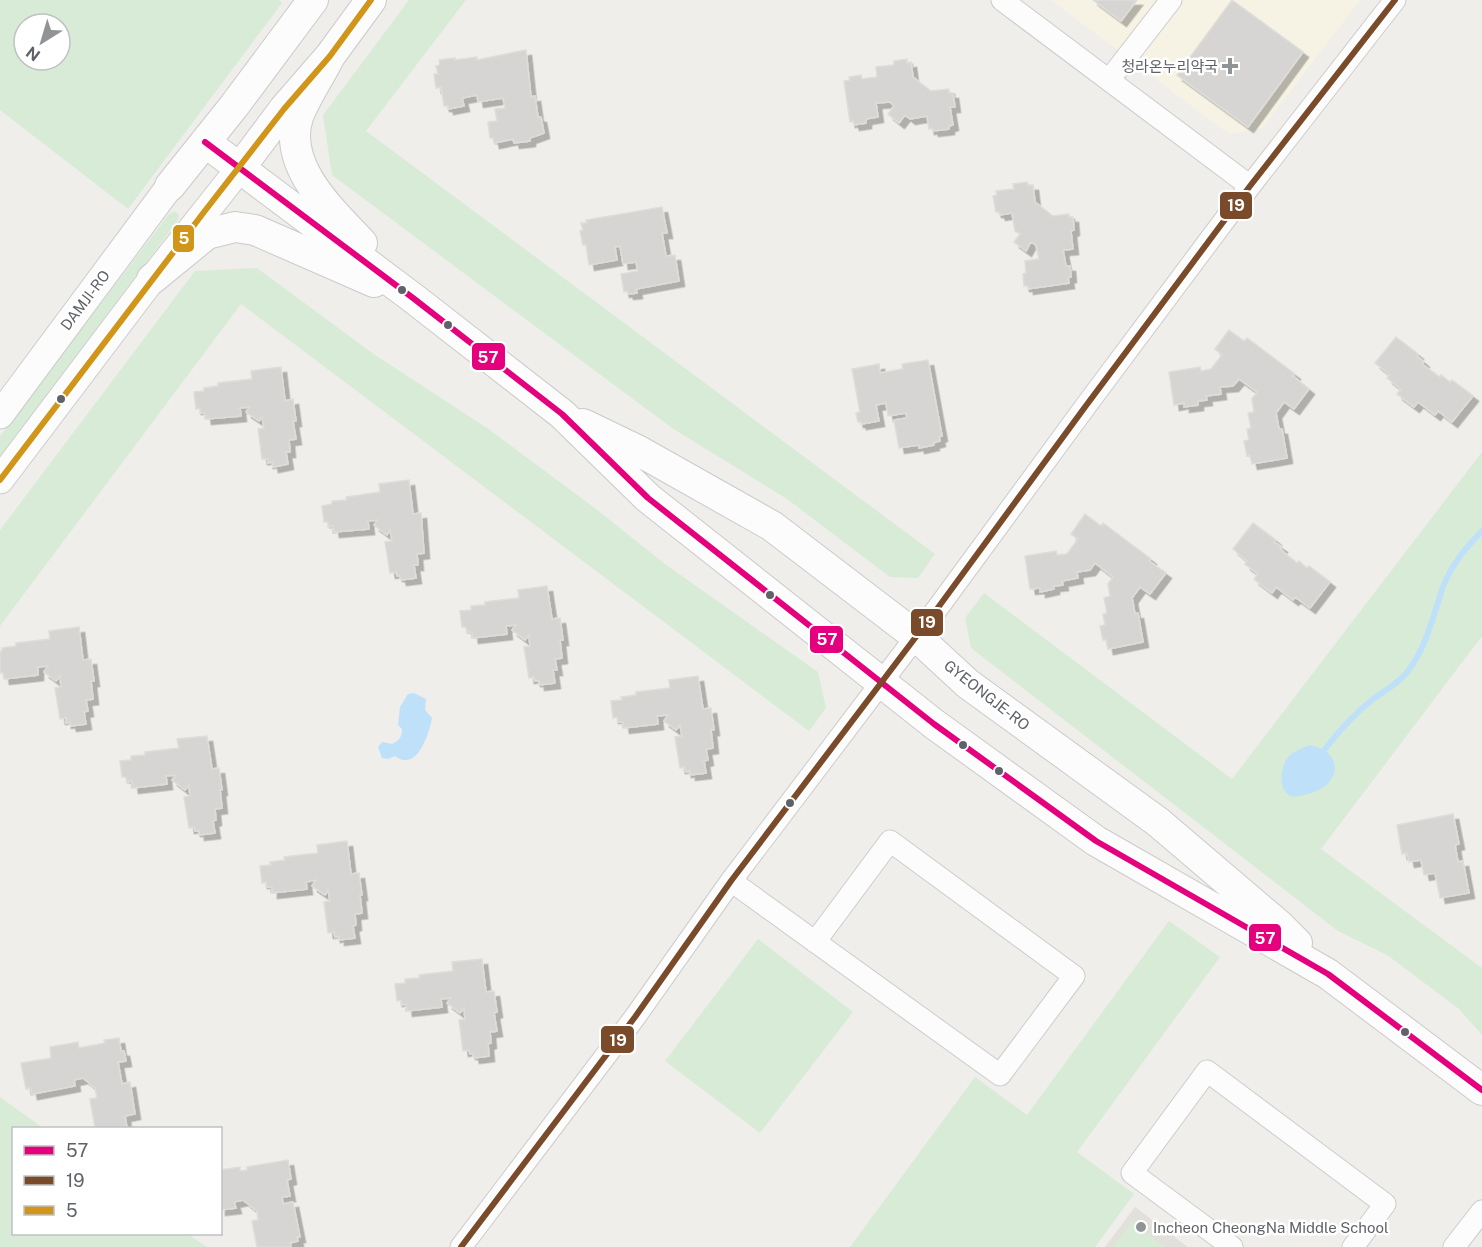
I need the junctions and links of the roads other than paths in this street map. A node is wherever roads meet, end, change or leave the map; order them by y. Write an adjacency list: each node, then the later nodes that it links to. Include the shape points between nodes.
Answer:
1 (314, 0): 8 (main road)
2 (371, 0): 6 (main road)
3 (1002, 0): 7 (street)
4 (1171, 0): 7 (street)
5 (1395, 0): 11 (street)
6 (330, 56): 9 (main road); 13 (main road, via 299,117 296,138 301,167 337,216)
7 (1109, 80): 11 (street)
8 (205, 142): 9 (main road, GYEONGJE-RO); 10 (main road)
9 (240, 168): 12 (street); 13 (main road, GYEONGJE-RO)
10 (170, 186): 15 (street, DAMJI-RO)
11 (1250, 186): 17 (street)
12 (152, 279): 13 (main road, via 207,234 235,227 255,230); 16 (street)
13 (413, 298): 14 (main road, GYEONGJE-RO)
14 (562, 414): 17 (main road, GYEONGJE-RO, via 650,457 772,526); 18 (main road, GYEONGJE-RO, via 648,498)
15 (0, 415)
16 (0, 480)
17 (916, 636): 18 (street); 21 (main road, GYEONGJE-RO, via 968,684 1158,822 1280,926)
18 (882, 681): 19 (street); 21 (main road, GYEONGJE-RO, via 934,724 1096,841)
19 (730, 881): 20 (street); 24 (street, via 635,1017)
20 (815, 942): 20 (street, via 1000,1075 1074,975 890,841)
21 (1328, 974): 22 (main road, GYEONGJE-RO)
22 (1482, 1090)
23 (1482, 1211): 27 (street)
24 (462, 1247)
25 (1232, 1247): 26 (street, via 1132,1173 1207,1071 1385,1204)
26 (1353, 1247)
27 (1454, 1247)

